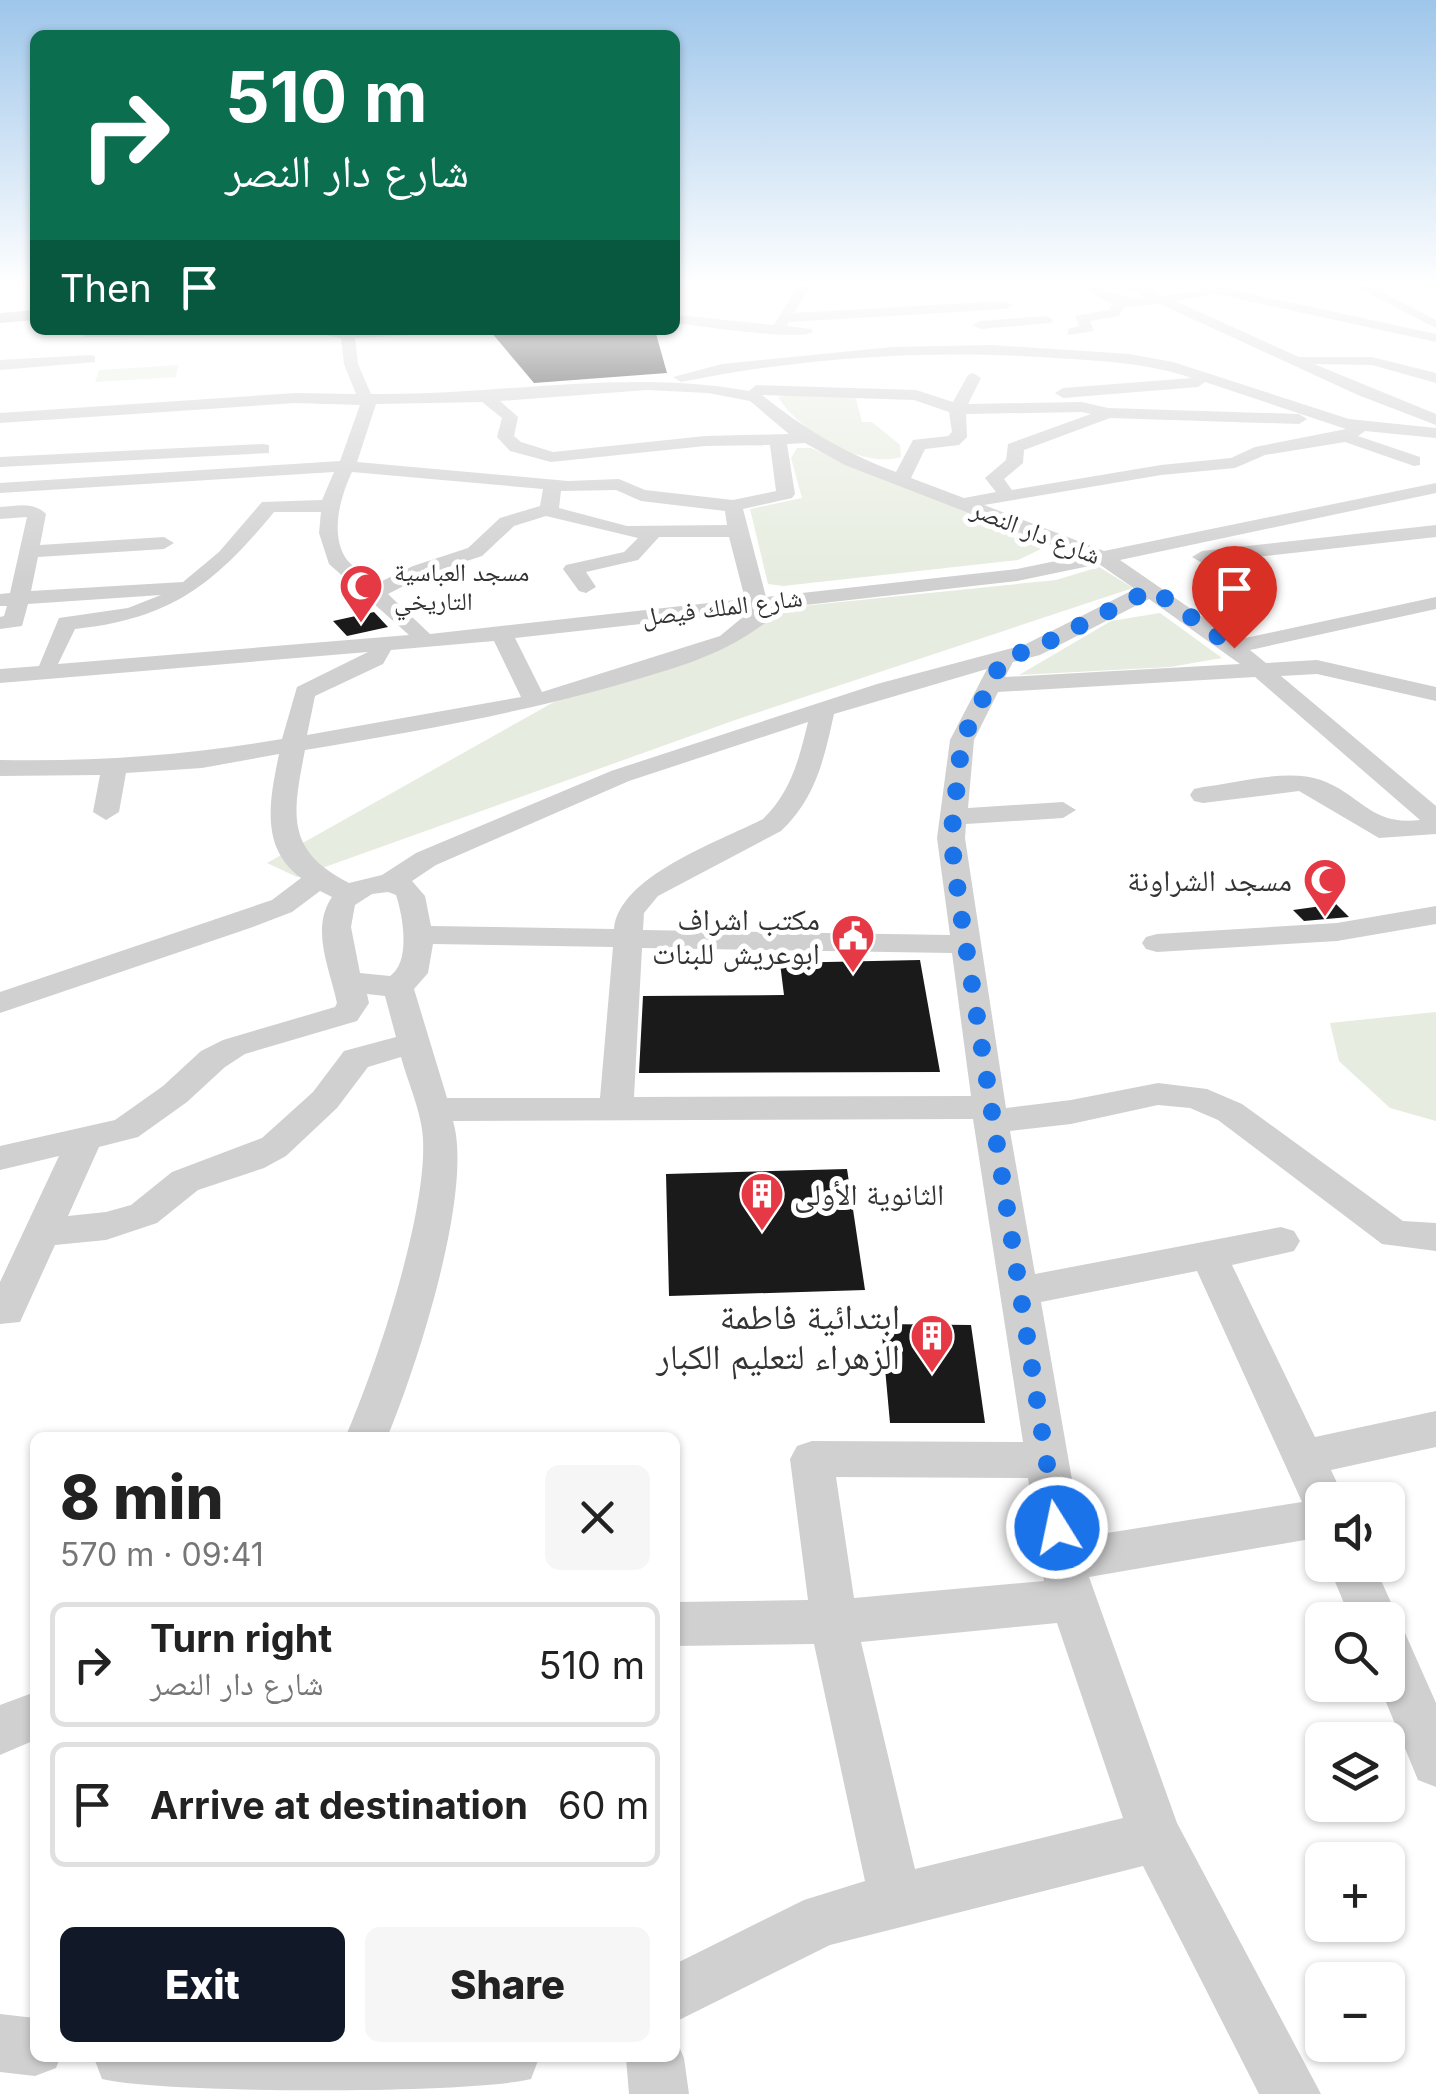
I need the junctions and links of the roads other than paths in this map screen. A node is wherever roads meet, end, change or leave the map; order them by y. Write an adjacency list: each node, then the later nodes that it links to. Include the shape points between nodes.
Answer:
1 (360, 385): 18 (street)
2 (647, 385): 10 (street); 16 (street)
3 (755, 385): 19 (street)
4 (969, 385): 22 (street)
5 (974, 385): 17 (street, via 1004,397)
6 (1151, 385): 17 (street)
7 (1224, 385): 11 (street)
8 (1356, 385): 14 (street)
9 (1357, 385): 14 (street)
10 (682, 387): 19 (street); 21 (street)
11 (1247, 390): 14 (street); 27 (street)
12 (1436, 392): 14 (street)
13 (8, 394): 25 (street)
14 (1377, 394): 26 (street)
15 (83, 396): 25 (street)
16 (484, 396): 18 (street); 34 (street, via 510,417 505,437 516,446 550,457)
17 (1051, 396): 20 (street)
18 (365, 398): 23 (street); 37 (street)
19 (751, 400): 22 (street, via 916,396); 31 (street, شارع دار النصر)
20 (1082, 407): 22 (street); 24 (street)
21 (697, 408)
22 (957, 409): 38 (street, via 961,433 918,444)
23 (111, 411): 25 (street); 28 (street)
24 (1108, 413): 27 (street); 44 (street, via 1014,448 1014,463 994,478)
25 (80, 414)
26 (1436, 417)
27 (1334, 420): 29 (street)
28 (110, 430)
29 (1352, 432): 30 (street); 35 (street); 44 (street, via 1222,465)
30 (1436, 433)
31 (810, 438): 32 (street); 38 (street, شارع دار النصر)
32 (778, 441): 34 (street, via 669,444); 47 (street, via 786,494)
33 (282, 449): 36 (street)
34 (591, 455): 41 (street, via 622,471)
35 (1414, 461)
36 (0, 462)
37 (346, 466): 40 (street); 42 (street); 46 (street)
38 (902, 480): 45 (street, شارع دار النصر)
39 (1436, 480): 55 (street)
40 (553, 484): 41 (street); 48 (street)
41 (619, 484): 47 (street, via 641,495)
42 (0, 488)
43 (1436, 488): 55 (street, شارع الملك فيصل)
44 (1008, 496): 45 (street)
45 (962, 504): 55 (street, شارع دار النصر)
46 (332, 506): 58 (street, via 269,506); 60 (street, via 336,560)
47 (733, 506): 51 (street)
48 (546, 510): 52 (street); 60 (street, via 508,522 475,552)
49 (0, 513): 54 (street, via 36,511)
50 (1436, 531): 57 (street, via 1179,561)
51 (738, 532): 52 (street); 62 (street)
52 (652, 534): 59 (street, via 632,556 573,569)
53 (164, 543): 54 (street)
54 (25, 552): 56 (street); 61 (street)
55 (1096, 555): 57 (street, شارع دار النصر); 62 (street, شارع الملك فيصل, via 1016,575)
56 (0, 572)
57 (1142, 582): 68 (street, شارع دار النصر); 71 (street)
58 (193, 586): 61 (street); 69 (street, via 137,614 67,623)
59 (586, 587)
60 (374, 593): 65 (street)
61 (10, 599): 64 (street, via 14,621)
62 (756, 599): 65 (street); 66 (street, شارع الملك فيصل); 75 (street, via 762,615 728,642)
63 (1436, 603): 68 (street)
64 (0, 623)
65 (419, 633): 69 (street)
66 (501, 633): 67 (street, شارع الملك فيصل); 75 (street)
67 (383, 644): 73 (street, شارع الملك فيصل); 77 (street, via 376,659 305,692)
68 (1234, 648): 72 (street, شارع دار النصر)
69 (48, 664): 70 (street)
70 (0, 668)
71 (997, 671): 72 (street); 76 (street); 83 (street, via 962,740)
72 (1262, 672): 74 (street, via 1316,667); 84 (street, شارع دار النصر)
73 (0, 676)
74 (1436, 694)
75 (535, 701): 77 (street)
76 (823, 709): 86 (street, via 620,776 426,859); 90 (street, via 790,810 648,890 630,912)
77 (294, 746): 78 (street); 85 (street, via 281,829 284,843)
78 (115, 766): 79 (street); 82 (street)
79 (0, 768)
80 (1203, 795): 84 (street, via 1299,782 1389,832)
81 (1063, 810): 83 (street)
82 (106, 812)
83 (954, 818): 92 (street)
84 (1436, 823)
85 (317, 880): 87 (street); 95 (street, via 282,906)
86 (390, 883): 87 (street); 89 (street, via 412,900)
87 (348, 894): 93 (street, via 334,917)
88 (1436, 916): 91 (street, via 1337,932)
89 (418, 935): 90 (street); 94 (street, via 419,964 413,977)
90 (625, 938): 92 (street); 97 (street)
91 (1157, 942)
92 (964, 944): 99 (street)
93 (348, 980): 94 (street); 100 (street, via 353,1003 346,1014 234,1047 149,1115)
94 (397, 984): 96 (street)
95 (0, 1003)
96 (414, 1042): 98 (street); 102 (street, via 356,1059 294,1132 251,1159 184,1181 144,1214 106,1226)
97 (616, 1109): 98 (street); 99 (street)
98 (433, 1110): 109 (street, via 441,1138 421,1270)
99 (991, 1114): 103 (street, via 1070,1112 1158,1094 1195,1096 1230,1112 1395,1234); 106 (street)
100 (84, 1141): 101 (street); 102 (street)
101 (0, 1158)
102 (44, 1232): 107 (street)
103 (1436, 1237)
104 (1281, 1241): 105 (street)
105 (1210, 1258): 106 (street); 110 (street)
106 (1018, 1292): 111 (street)
107 (6, 1310)
108 (1436, 1429): 110 (street)
109 (369, 1432)
110 (1305, 1458): 112 (street)
111 (1044, 1460): 114 (street); 115 (street, via 812,1459)
112 (1315, 1482)
113 (1305, 1522): 114 (street)
114 (1068, 1581): 115 (street); 121 (street)
115 (834, 1622): 116 (street); 122 (street)
116 (680, 1624)
117 (1405, 1689): 120 (street)
118 (30, 1718): 119 (street)
119 (0, 1730)
120 (1436, 1762)
121 (1156, 1836): 122 (street); 130 (street)
122 (896, 1901): 123 (street, via 823,1919)
123 (680, 1991)
124 (0, 2044): 125 (street)
125 (30, 2047)
126 (158, 2062): 127 (street, via 256,2073)
127 (447, 2062)
128 (655, 2062): 129 (street)
129 (659, 2094)
130 (1291, 2094)

